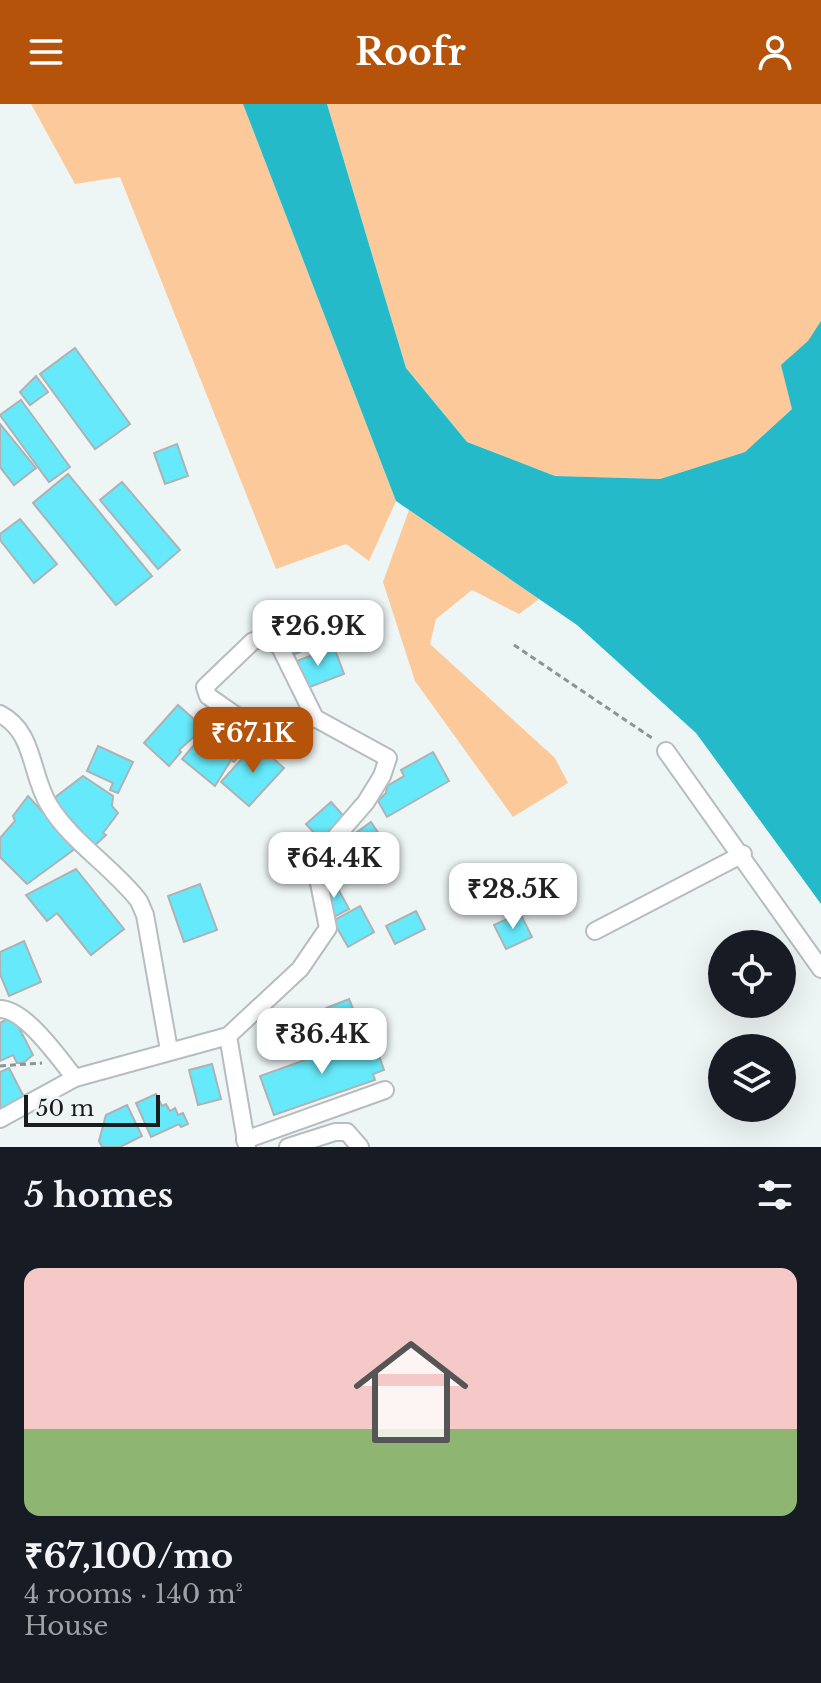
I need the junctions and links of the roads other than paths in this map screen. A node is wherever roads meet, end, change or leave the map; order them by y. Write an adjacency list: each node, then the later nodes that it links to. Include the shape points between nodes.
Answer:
1 (0, 714): 9 (street, via 26,737 49,806 139,901)
2 (315, 718): 2 (street, via 264,735 208,696 205,687 253,641 269,638 280,647); 8 (street, via 388,758 366,802 328,846 318,878 328,928 300,969)
3 (666, 751): 4 (street)
4 (743, 854): 5 (street); 6 (street)
5 (595, 931)
6 (821, 969)
7 (0, 1009): 10 (street, via 23,1018)
8 (228, 1036): 9 (street); 13 (street)
9 (169, 1050): 10 (street)
10 (75, 1078): 12 (street)
11 (385, 1090): 13 (street)
12 (0, 1119)
13 (246, 1143)
14 (288, 1147): 15 (street, via 347,1132)
15 (360, 1147)

